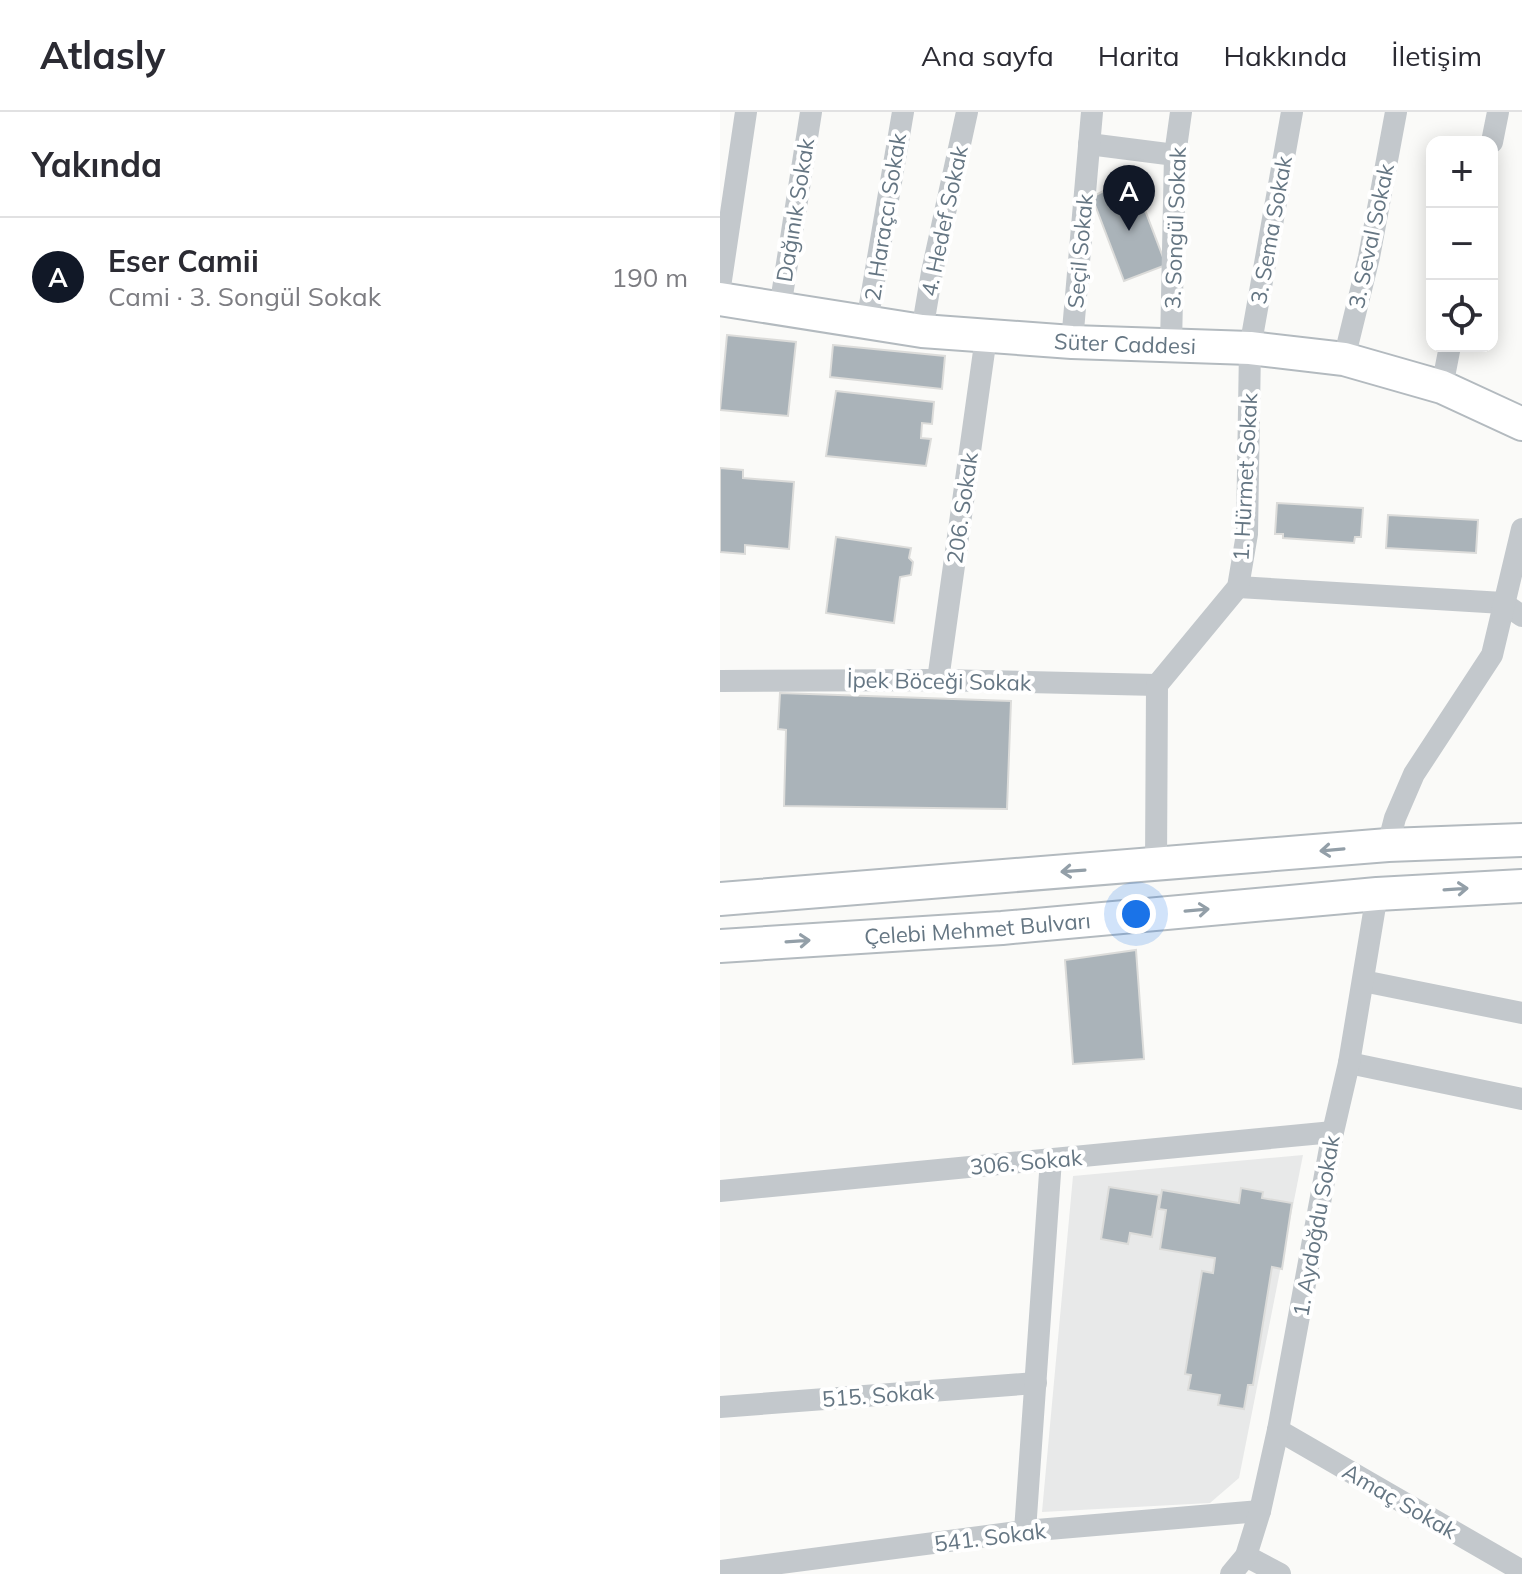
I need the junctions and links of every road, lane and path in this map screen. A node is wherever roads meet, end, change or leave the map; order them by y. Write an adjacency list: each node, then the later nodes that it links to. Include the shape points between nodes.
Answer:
1 (746, 112): 13 (street)
2 (811, 112): 15 (street, Dağınık Sokak)
3 (903, 112): 16 (street, 2. Haraçcı Sokak)
4 (967, 112): 17 (street, 4. Hedef Sokak)
5 (1092, 112): 11 (street, Seçil Sokak)
6 (1181, 112): 12 (street, 3. Songül Sokak)
7 (1292, 112): 21 (street, 3. Sema Sokak)
8 (1396, 112): 23 (street, 3. Seval Sokak)
9 (1498, 112): 10 (street)
10 (1493, 136)
11 (1089, 144): 12 (street); 19 (street, Seçil Sokak)
12 (1175, 155): 20 (street, 3. Songül Sokak)
13 (720, 287)
14 (720, 299): 15 (main road, Süter Caddesi)
15 (780, 308): 16 (main road, Süter Caddesi)
16 (867, 322): 17 (main road, Süter Caddesi)
17 (922, 331): 18 (main road, Süter Caddesi)
18 (986, 337): 19 (main road, Süter Caddesi); 29 (street, 206. Sokak)
19 (1072, 342): 20 (main road, Süter Caddesi)
20 (1171, 345): 21 (main road, Süter Caddesi)
21 (1250, 348): 23 (main road, Süter Caddesi); 27 (street, 1. Hürmet Sokak, via 1247,534)
22 (1449, 352): 24 (street)
23 (1344, 359): 24 (main road, Süter Caddesi)
24 (1442, 387): 25 (main road, Süter Caddesi)
25 (1522, 424)
26 (1522, 529): 28 (street)
27 (1238, 587): 28 (street); 31 (street, 1. Hürmet Sokak)
28 (1513, 610): 33 (street, via 1492,655 1414,774)
29 (938, 680): 30 (street, İpek Böceği Sokak); 31 (street, İpek Böceği Sokak)
30 (720, 681)
31 (1157, 685): 34 (street)
32 (1522, 840): 33 (main road)
33 (1388, 845): 34 (main road, one-way to 34)
34 (1156, 865): 37 (main road, one-way to 37)
35 (1522, 886): 36 (main road, Çelebi Mehmet Bulvarı, one-way to 35)
36 (1377, 894): 38 (main road, Çelebi Mehmet Bulvarı, one-way to 36, via 1002,928); 39 (street, 1. Aydoğdu Sokak)
37 (720, 899)
38 (720, 946)
39 (1363, 981): 40 (street); 41 (street, 1. Aydoğdu Sokak)
40 (1522, 1013)
41 (1349, 1063): 42 (street); 43 (street, 1. Aydoğdu Sokak)
42 (1522, 1099)
43 (1333, 1132): 44 (street, 306. Sokak); 48 (street, 1. Aydoğdu Sokak)
44 (1051, 1159): 45 (street, 306. Sokak); 46 (street)
45 (720, 1191)
46 (1036, 1383): 47 (street, 515. Sokak); 50 (street)
47 (720, 1407)
48 (1278, 1430): 49 (street, 1. Aydoğdu Sokak); 53 (street, Amaç Sokak)
49 (1260, 1511): 50 (street, 541. Sokak); 51 (street, 1. Aydoğdu Sokak)
50 (1025, 1531): 52 (street, 541. Sokak)
51 (1246, 1556): 54 (street); 55 (street)
52 (720, 1571)
53 (1522, 1571)
54 (1231, 1574)
55 (1280, 1574)

